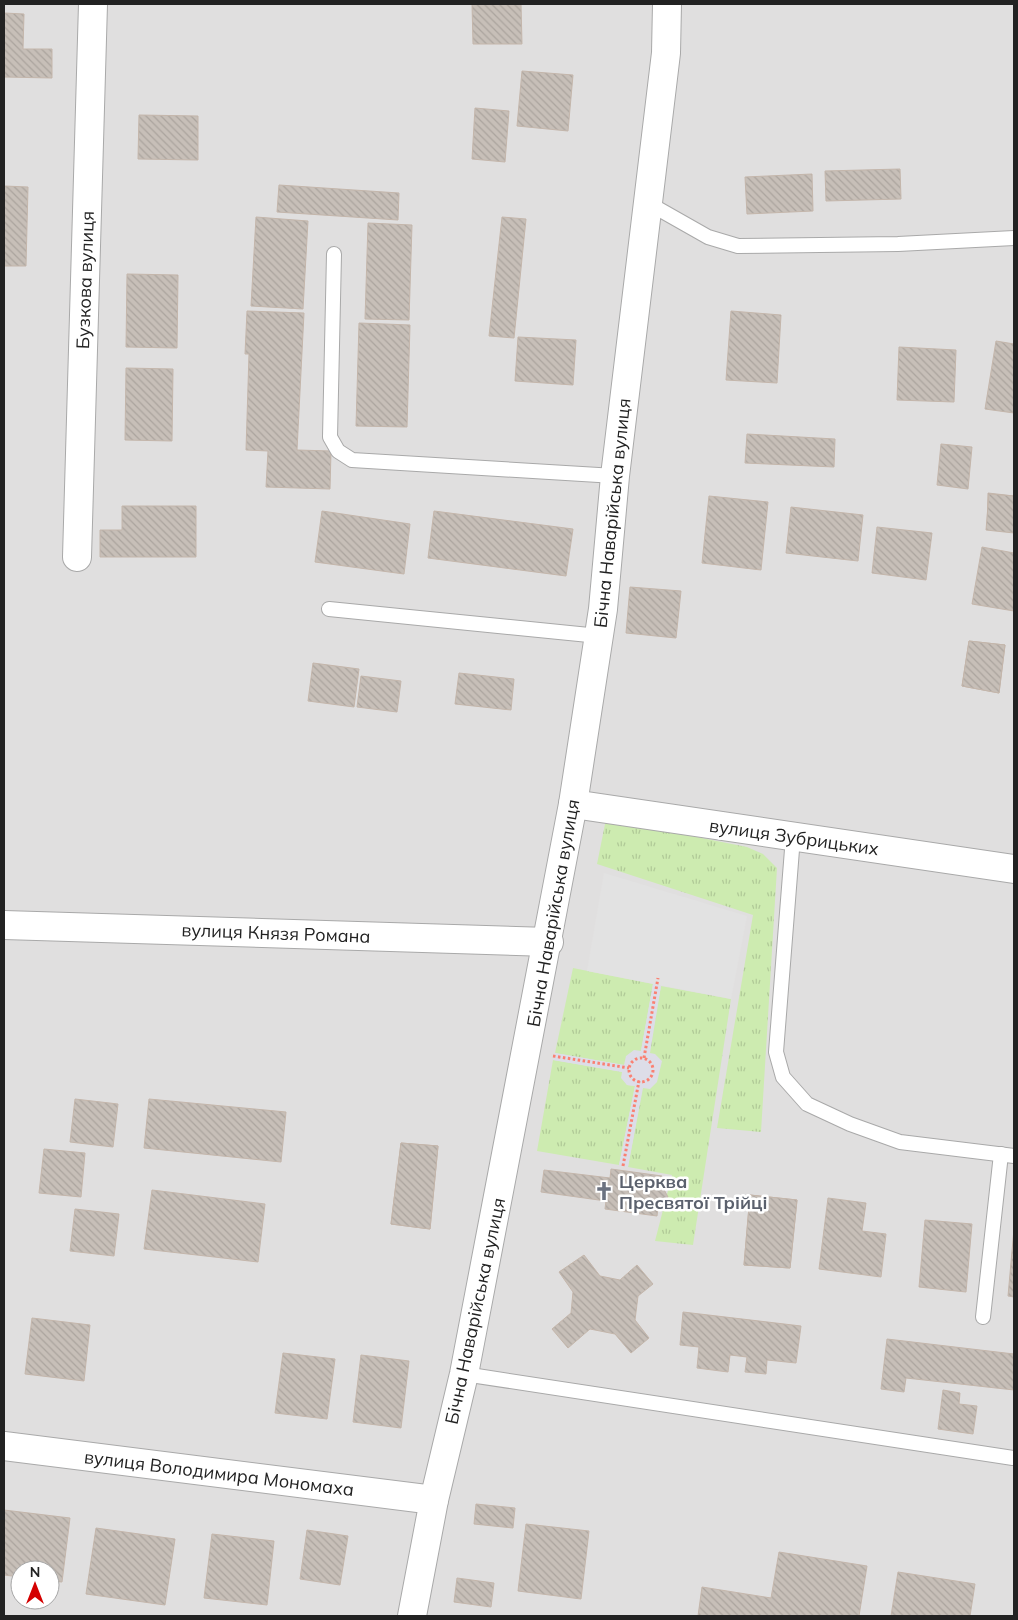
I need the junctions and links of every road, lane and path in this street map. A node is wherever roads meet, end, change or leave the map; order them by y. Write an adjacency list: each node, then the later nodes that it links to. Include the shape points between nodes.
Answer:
1 (93, 4): 7 (street, Бузкова вулиця)
2 (667, 4): 3 (street, Бічна Наварійська вулиця, via 666,52)
3 (648, 203): 4 (lane, via 708,237 738,246 898,244); 6 (street, Бічна Наварійська вулиця)
4 (1014, 238)
5 (334, 254): 6 (lane, via 330,437 338,451 352,460)
6 (615, 476): 9 (street, Бічна Наварійська вулиця)
7 (77, 557)
8 (329, 608): 9 (lane)
9 (599, 636): 10 (street, Бічна Наварійська вулиця)
10 (573, 804): 11 (street, вулиця Зубрицьких); 14 (street, Бічна Наварійська вулиця)
11 (793, 837): 12 (street, вулиця Зубрицьких); 20 (lane, via 776,1052 783,1077 807,1104 900,1142)
12 (1014, 869)
13 (4, 925): 14 (street, вулиця Князя Романа)
14 (549, 942): 16 (street, Бічна Наварійська вулиця)
15 (658, 978): 17 (path)
16 (527, 1051): 18 (path); 23 (street, Бічна Наварійська вулиця)
17 (644, 1058): 18 (path, via 632,1061); 19 (path, via 652,1066 652,1072 648,1079)
18 (629, 1068): 19 (path, via 631,1076)
19 (639, 1081): 21 (path)
20 (1008, 1155): 22 (lane)
21 (623, 1166)
22 (983, 1317)
23 (464, 1374): 25 (lane); 26 (street, Бічна Наварійська вулиця)
24 (4, 1446): 26 (street, вулиця Володимира Мономаха)
25 (1013, 1458)
26 (434, 1500): 27 (street, Бічна Наварійська вулиця)
27 (412, 1616)

